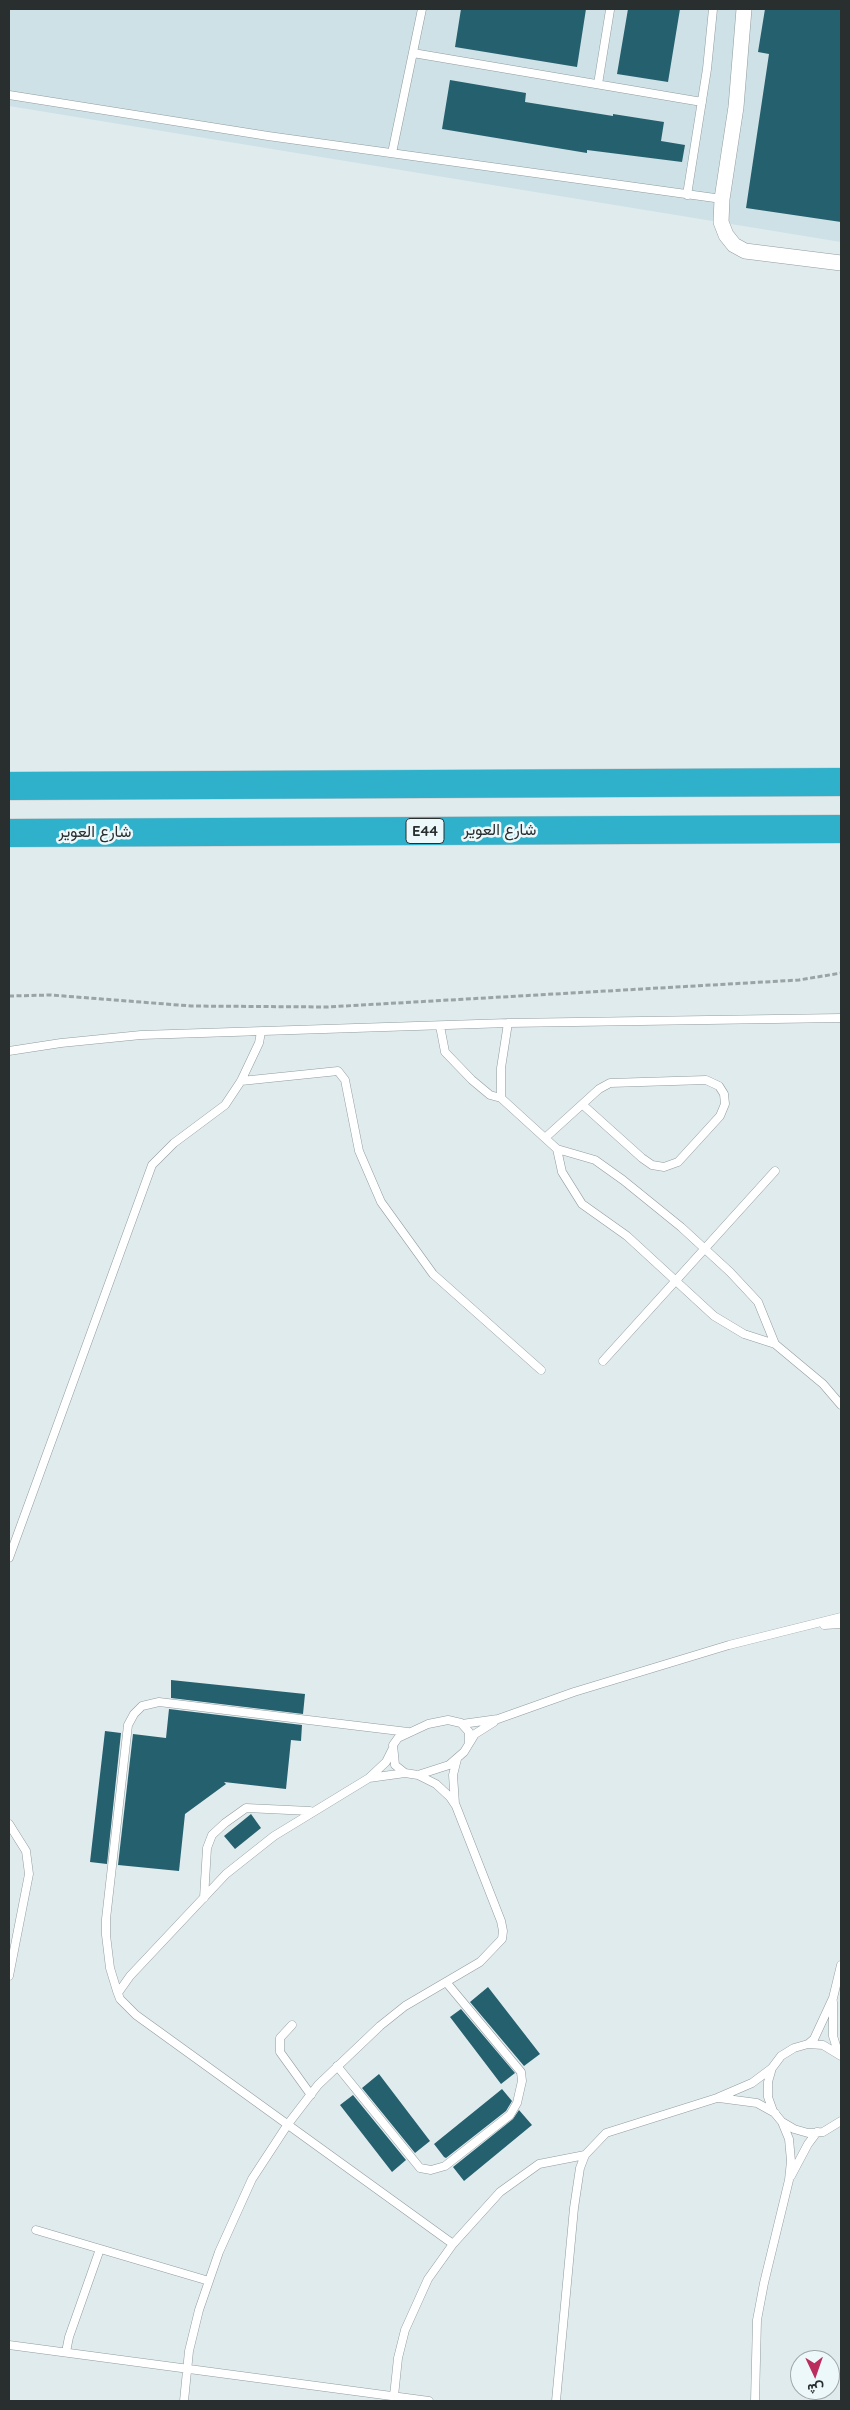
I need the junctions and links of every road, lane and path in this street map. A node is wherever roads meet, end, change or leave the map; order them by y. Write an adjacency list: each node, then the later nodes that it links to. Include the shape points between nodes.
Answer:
1 (422, 9): 5 (lane)
2 (712, 9): 8 (lane)
3 (744, 9): 11 (street, via 736,107)
4 (610, 10): 6 (lane)
5 (413, 53): 6 (lane); 9 (lane)
6 (598, 84): 8 (lane)
7 (9, 95): 9 (lane)
8 (702, 102): 10 (lane)
9 (392, 153): 10 (lane)
10 (687, 195): 11 (lane)
11 (722, 199): 12 (street, via 721,222 734,245 746,251)
12 (841, 263)
13 (841, 782): 14 (highway)
14 (9, 786)
15 (841, 828): 16 (highway, شارع العوير / E44)
16 (9, 833)
17 (841, 973): 18 (path, via 799,980 327,1007 191,1006 50,995)
18 (9, 996)
19 (841, 1018): 20 (lane)
20 (508, 1024): 21 (lane); 25 (lane, via 501,1068)
21 (440, 1026): 22 (lane); 25 (lane, via 445,1052 490,1095)
22 (261, 1032): 23 (lane, via 141,1035); 24 (lane, via 259,1044)
23 (9, 1052)
24 (241, 1081): 34 (lane, via 338,1071 345,1080 358,1151 381,1202 433,1274); 36 (lane, via 225,1104 174,1143 152,1165)
25 (501, 1098): 27 (lane)
26 (583, 1105): 26 (lane, via 598,1089 610,1083 706,1080 719,1086 725,1104 720,1116 678,1162 664,1166 652,1165 642,1158); 27 (lane)
27 (545, 1138): 28 (lane)
28 (557, 1149): 30 (lane, via 595,1160); 31 (lane, via 562,1172 582,1204 626,1236)
29 (775, 1171): 30 (lane)
30 (705, 1249): 31 (lane); 32 (lane, via 758,1302)
31 (676, 1282): 32 (lane, via 714,1316 744,1334); 33 (lane)
32 (775, 1344): 35 (lane, via 823,1384)
33 (603, 1361)
34 (541, 1370)
35 (841, 1405)
36 (9, 1558)
37 (841, 1617): 39 (lane)
38 (841, 1624): 39 (lane)
39 (799, 1627): 40 (lane, via 729,1645)
40 (498, 1719): 41 (lane); 43 (lane)
41 (462, 1724): 42 (lane, via 440,1721); 43 (lane, via 469,1732)
42 (408, 1732): 44 (lane); 56 (lane, via 160,1702 137,1710 128,1725 106,1919 107,1949)
43 (469, 1742): 45 (lane)
44 (393, 1745): 46 (lane, via 395,1765); 48 (lane, via 386,1762)
45 (457, 1759): 47 (lane, via 442,1768); 49 (lane, via 453,1775)
46 (404, 1773): 47 (lane); 48 (lane)
47 (418, 1775): 49 (lane, via 436,1784)
48 (369, 1778): 50 (lane)
49 (456, 1806): 55 (lane, via 503,1930 502,1939 490,1953)
50 (315, 1810): 52 (lane, via 239,1863); 52 (lane, via 246,1808 225,1823 212,1835 207,1848)
51 (9, 1824): 54 (lane, via 26,1851 29,1874)
52 (204, 1898): 56 (lane, via 130,1976)
53 (841, 1965): 57 (lane)
54 (9, 1976)
55 (446, 1982): 61 (lane, via 399,2011); 61 (lane, via 521,2072 522,2081 517,2103 510,2115 445,2166 431,2170 420,2168)
56 (118, 1993): 68 (lane, via 136,2015)
57 (833, 1998): 59 (lane, via 814,2039); 60 (lane, via 833,2036)
58 (292, 2025): 63 (lane, via 280,2038 280,2052)
59 (808, 2044): 60 (lane, via 823,2045); 62 (lane, via 781,2056)
60 (840, 2055)
61 (337, 2066): 63 (lane)
62 (772, 2068): 64 (lane, via 752,2083); 65 (lane, via 768,2097)
63 (311, 2095): 68 (lane)
64 (717, 2098): 65 (lane, via 757,2103); 70 (lane, via 606,2133)
65 (775, 2113): 67 (lane)
66 (841, 2121): 69 (lane)
67 (782, 2122): 69 (lane, via 794,2129); 71 (lane, via 790,2144)
68 (288, 2124): 73 (lane); 75 (lane, via 252,2179)
69 (817, 2132): 71 (lane)
70 (585, 2155): 73 (lane, via 539,2164 500,2192); 82 (lane, via 574,2208)
71 (789, 2180): 83 (lane, via 757,2320)
72 (36, 2230): 74 (lane)
73 (453, 2244): 79 (lane, via 428,2279 405,2330)
74 (100, 2249): 75 (lane); 77 (lane)
75 (209, 2281): 78 (lane, via 199,2310)
76 (9, 2345): 77 (lane)
77 (66, 2352): 78 (lane)
78 (187, 2369): 79 (lane); 80 (lane)
79 (394, 2396): 81 (lane)
80 (184, 2401)
81 (430, 2401)
82 (556, 2401)
83 (755, 2401)

